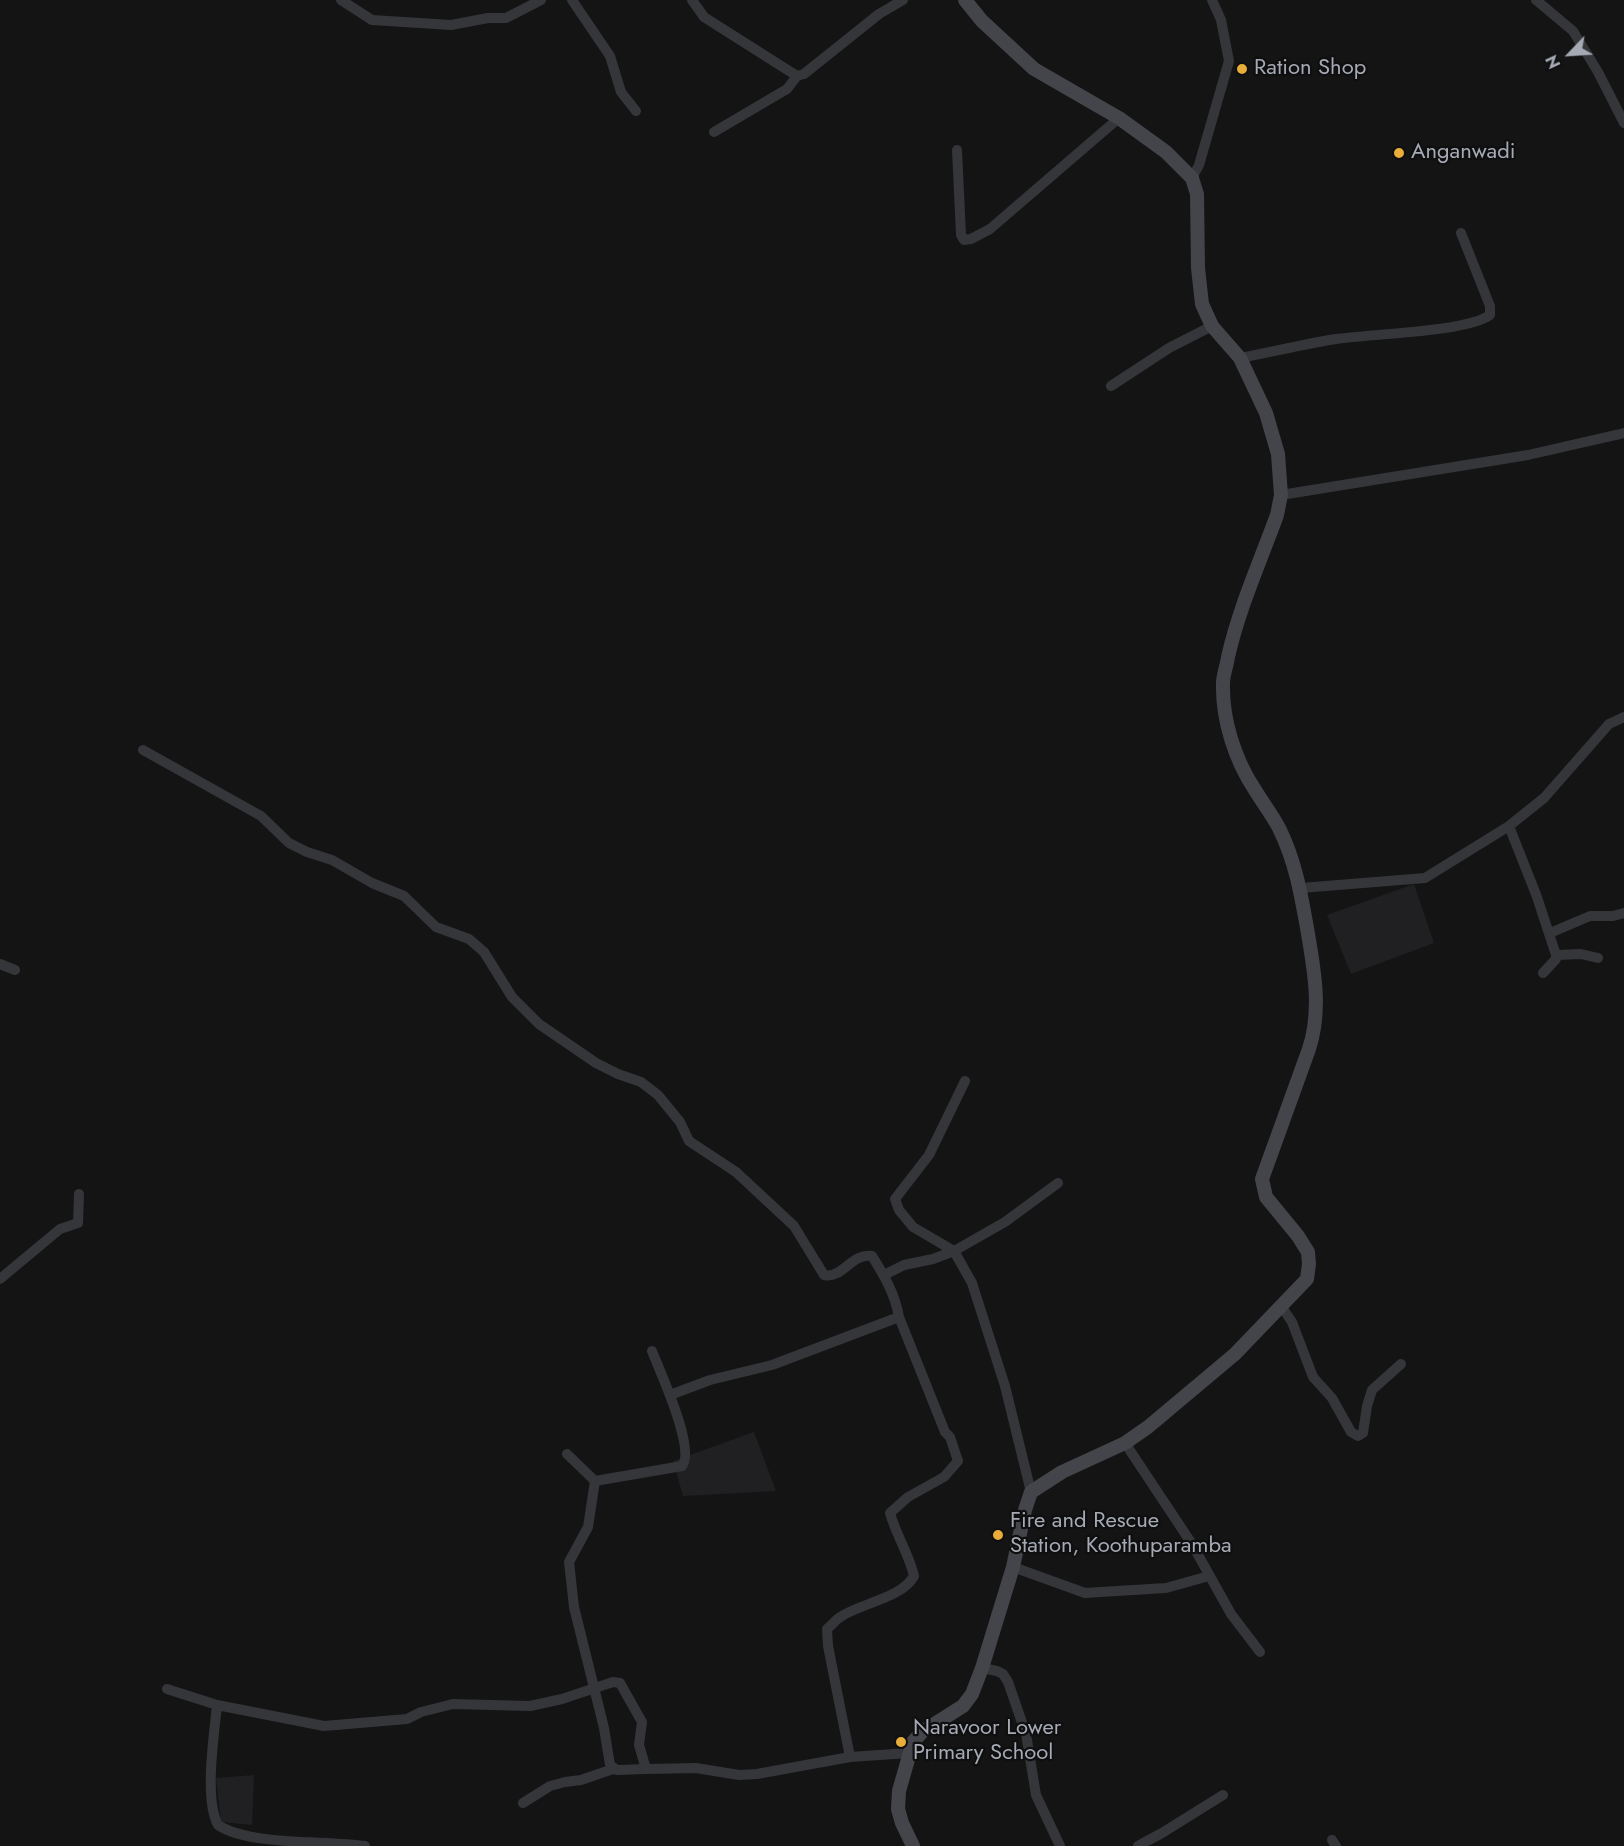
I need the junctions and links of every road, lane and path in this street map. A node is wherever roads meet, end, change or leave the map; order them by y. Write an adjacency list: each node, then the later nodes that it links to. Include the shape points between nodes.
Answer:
1 (341, 0): 2 (street, via 372,20 451,26 506,18)
2 (541, 0)
3 (572, 0): 10 (street, via 610,57 621,92)
4 (692, 0): 9 (street, via 704,17)
5 (903, 0): 9 (street)
6 (965, 0): 11 (main road, via 1034,69)
7 (1212, 0): 15 (street, via 1221,20 1229,61 1200,165)
8 (1536, 0): 12 (street, via 1573,31)
9 (797, 76): 13 (street, via 787,89)
10 (636, 111)
11 (1119, 118): 14 (street, via 990,229 972,240 964,240 961,235); 15 (main road, via 1166,152)
12 (1624, 123)
13 (714, 132)
14 (957, 150)
15 (1192, 178): 17 (main road, via 1197,194 1202,304)
16 (1461, 233): 18 (street, via 1490,306 1490,315 1482,321 1335,339)
17 (1212, 326): 18 (main road); 19 (street, via 1169,348)
18 (1240, 358): 21 (main road, via 1266,413 1278,454)
19 (1111, 386)
20 (1624, 434): 21 (street, via 1528,455)
21 (1281, 495): 25 (main road, via 1233,635 1223,683 1233,748 1281,831)
22 (1624, 717): 24 (street, via 1609,724 1544,798)
23 (143, 750): 37 (street, via 261,816 289,843 404,896 436,927 470,939 484,952 512,997 539,1024 596,1063 641,1082 658,1095 680,1122 689,1142 736,1172 794,1226 824,1275 830,1276 865,1255 872,1256)
24 (1509, 826): 25 (street, via 1425,878); 27 (street)
25 (1301, 888): 39 (main road, via 1315,970 1314,1033 1262,1179 1266,1197 1298,1236 1308,1252 1309,1264 1306,1279)
26 (1624, 913): 27 (street, via 1590,916)
27 (1550, 933): 28 (street)
28 (1556, 955): 29 (street); 32 (street)
29 (1598, 958)
30 (0, 964): 31 (street)
31 (15, 970)
32 (1543, 973)
33 (965, 1081): 36 (street, via 929,1155 895,1199 913,1227)
34 (1058, 1184): 36 (street, via 1005,1222)
35 (79, 1194): 38 (street, via 78,1223 60,1229)
36 (954, 1251): 37 (street); 47 (street, via 972,1283 1005,1386)
37 (884, 1275): 40 (street)
38 (0, 1279)
39 (1281, 1306): 42 (street, via 1292,1322 1313,1377 1332,1398 1351,1432 1358,1436 1363,1433 1372,1390); 44 (main road, via 1235,1354)
40 (899, 1317): 43 (street, via 772,1365 710,1380); 56 (street, via 958,1461 944,1477 908,1497 890,1513 912,1566 911,1582 842,1616 827,1629)
41 (652, 1351): 43 (street)
42 (1401, 1364)
43 (670, 1395): 46 (street, via 686,1446 682,1466)
44 (1125, 1443): 47 (main road, via 1062,1472); 49 (street)
45 (567, 1454): 46 (street)
46 (595, 1481): 52 (street, via 588,1527 569,1562 574,1607)
47 (1031, 1492): 48 (main road)
48 (1013, 1567): 49 (street, via 1085,1593 1166,1588); 51 (main road)
49 (1209, 1576): 50 (street)
50 (1260, 1652)
51 (981, 1668): 55 (main road, via 963,1706 922,1732); 63 (street, via 1003,1674 1008,1682 1026,1734 1036,1795)
52 (594, 1688): 54 (street, via 530,1706 453,1704 407,1719 324,1726); 57 (street); 58 (street, via 620,1683 642,1722 639,1745)
53 (167, 1689): 54 (street)
54 (217, 1705): 61 (street, via 212,1809 218,1825 232,1833)
55 (909, 1754): 56 (street); 62 (main road, via 898,1809)
56 (850, 1757): 58 (street, via 748,1775 696,1768)
57 (613, 1769): 58 (street); 60 (street, via 550,1786)
58 (646, 1770)
59 (1223, 1795): 64 (street)
60 (523, 1803)
61 (365, 1846)
62 (913, 1846)
63 (1060, 1846)
64 (1138, 1846)

